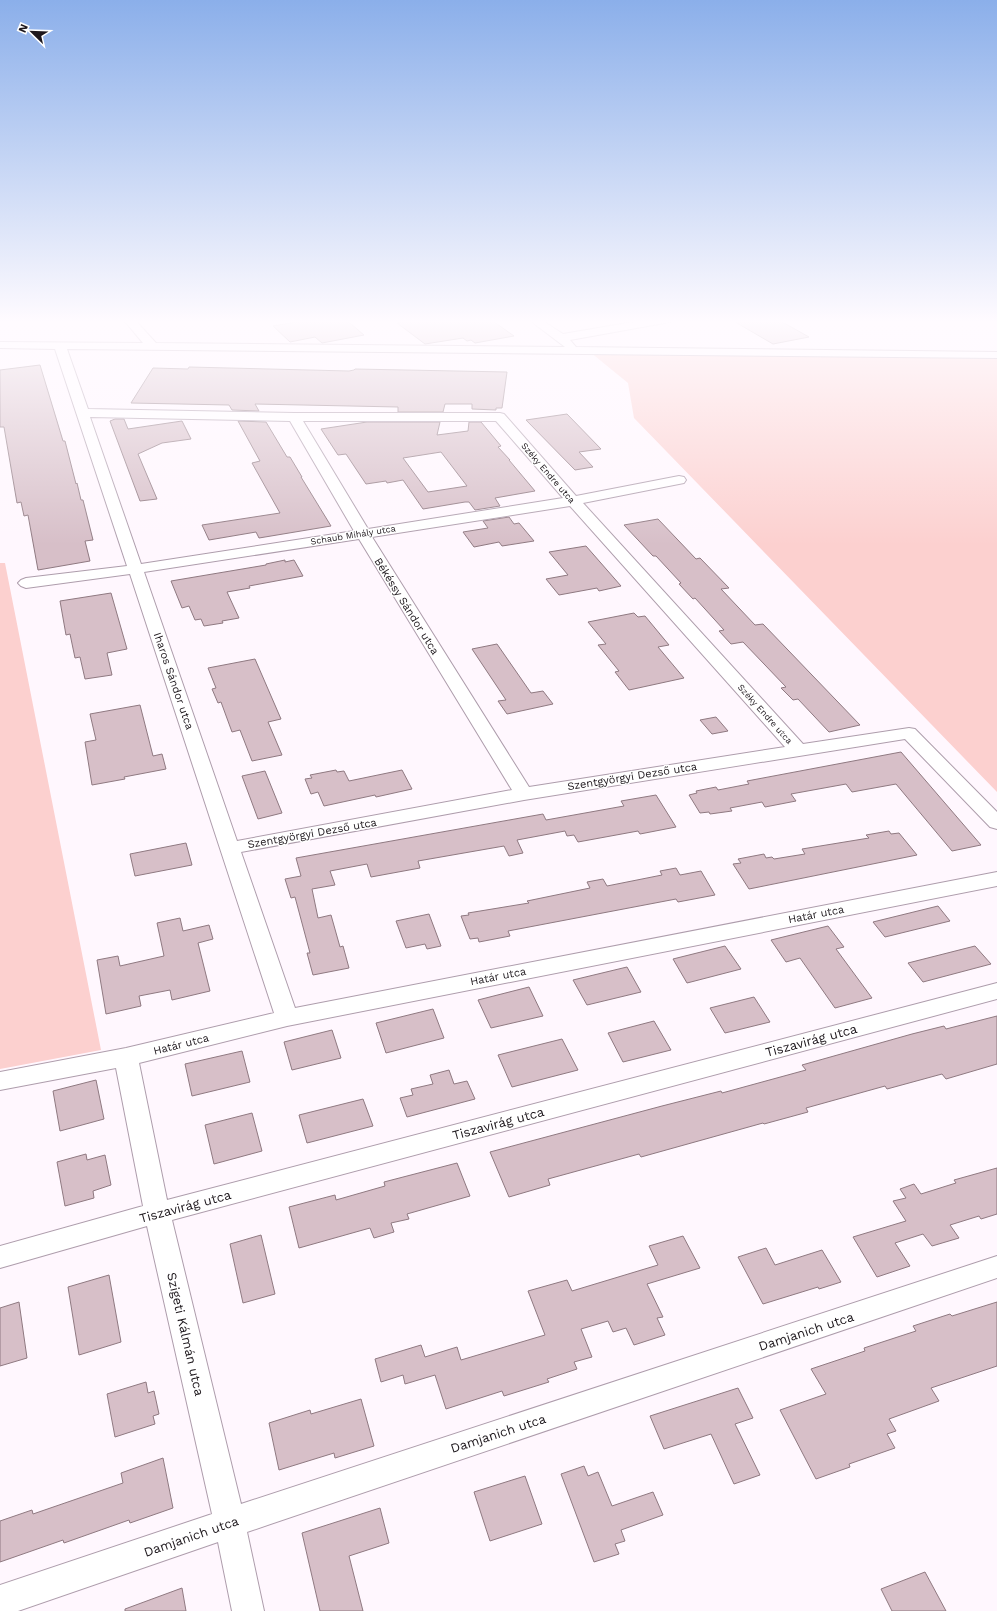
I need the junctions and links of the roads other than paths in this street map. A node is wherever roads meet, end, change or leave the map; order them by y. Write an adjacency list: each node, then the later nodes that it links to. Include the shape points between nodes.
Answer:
1 (76, 394): 2 (street, Iharos Sándor utca)
2 (82, 413): 3 (street, Széky Endre utca); 7 (street, Iharos Sándor utca)
3 (294, 416): 5 (street, Széky Endre utca, via 500,417); 6 (street, Békéssy Sándor utca)
4 (679, 480): 5 (street, Schaub Mihály utca)
5 (573, 502): 6 (street, Schaub Mihály utca); 9 (street, Széky Endre utca)
6 (362, 533): 7 (street, Schaub Mihály utca); 10 (street, Békéssy Sándor utca)
7 (136, 569): 8 (street, Schaub Mihály utca); 12 (street, Iharos Sándor utca)
8 (26, 583)
9 (797, 749): 10 (street, Szentgyörgyi Dezső utca); 11 (street, Szentgyörgyi Dezső utca, via 909,733)
10 (524, 794): 12 (street, Szentgyörgyi Dezső utca)
11 (997, 823)
12 (231, 848): 15 (street, Iharos Sándor utca)
13 (997, 879): 15 (street, Határ utca)
14 (997, 991): 18 (street, Tiszavirág utca)
15 (287, 1018): 16 (street, Határ utca)
16 (126, 1057): 17 (street, Határ utca); 18 (street, Szigeti Kálmán utca)
17 (0, 1081)
18 (157, 1213): 19 (street, Tiszavirág utca); 21 (street, Szigeti Kálmán utca)
19 (0, 1257)
20 (997, 1267): 21 (street, Damjanich utca)
21 (230, 1523): 22 (street, Damjanich utca); 23 (street, Szigeti Kálmán utca)
22 (0, 1601)
23 (248, 1611)

